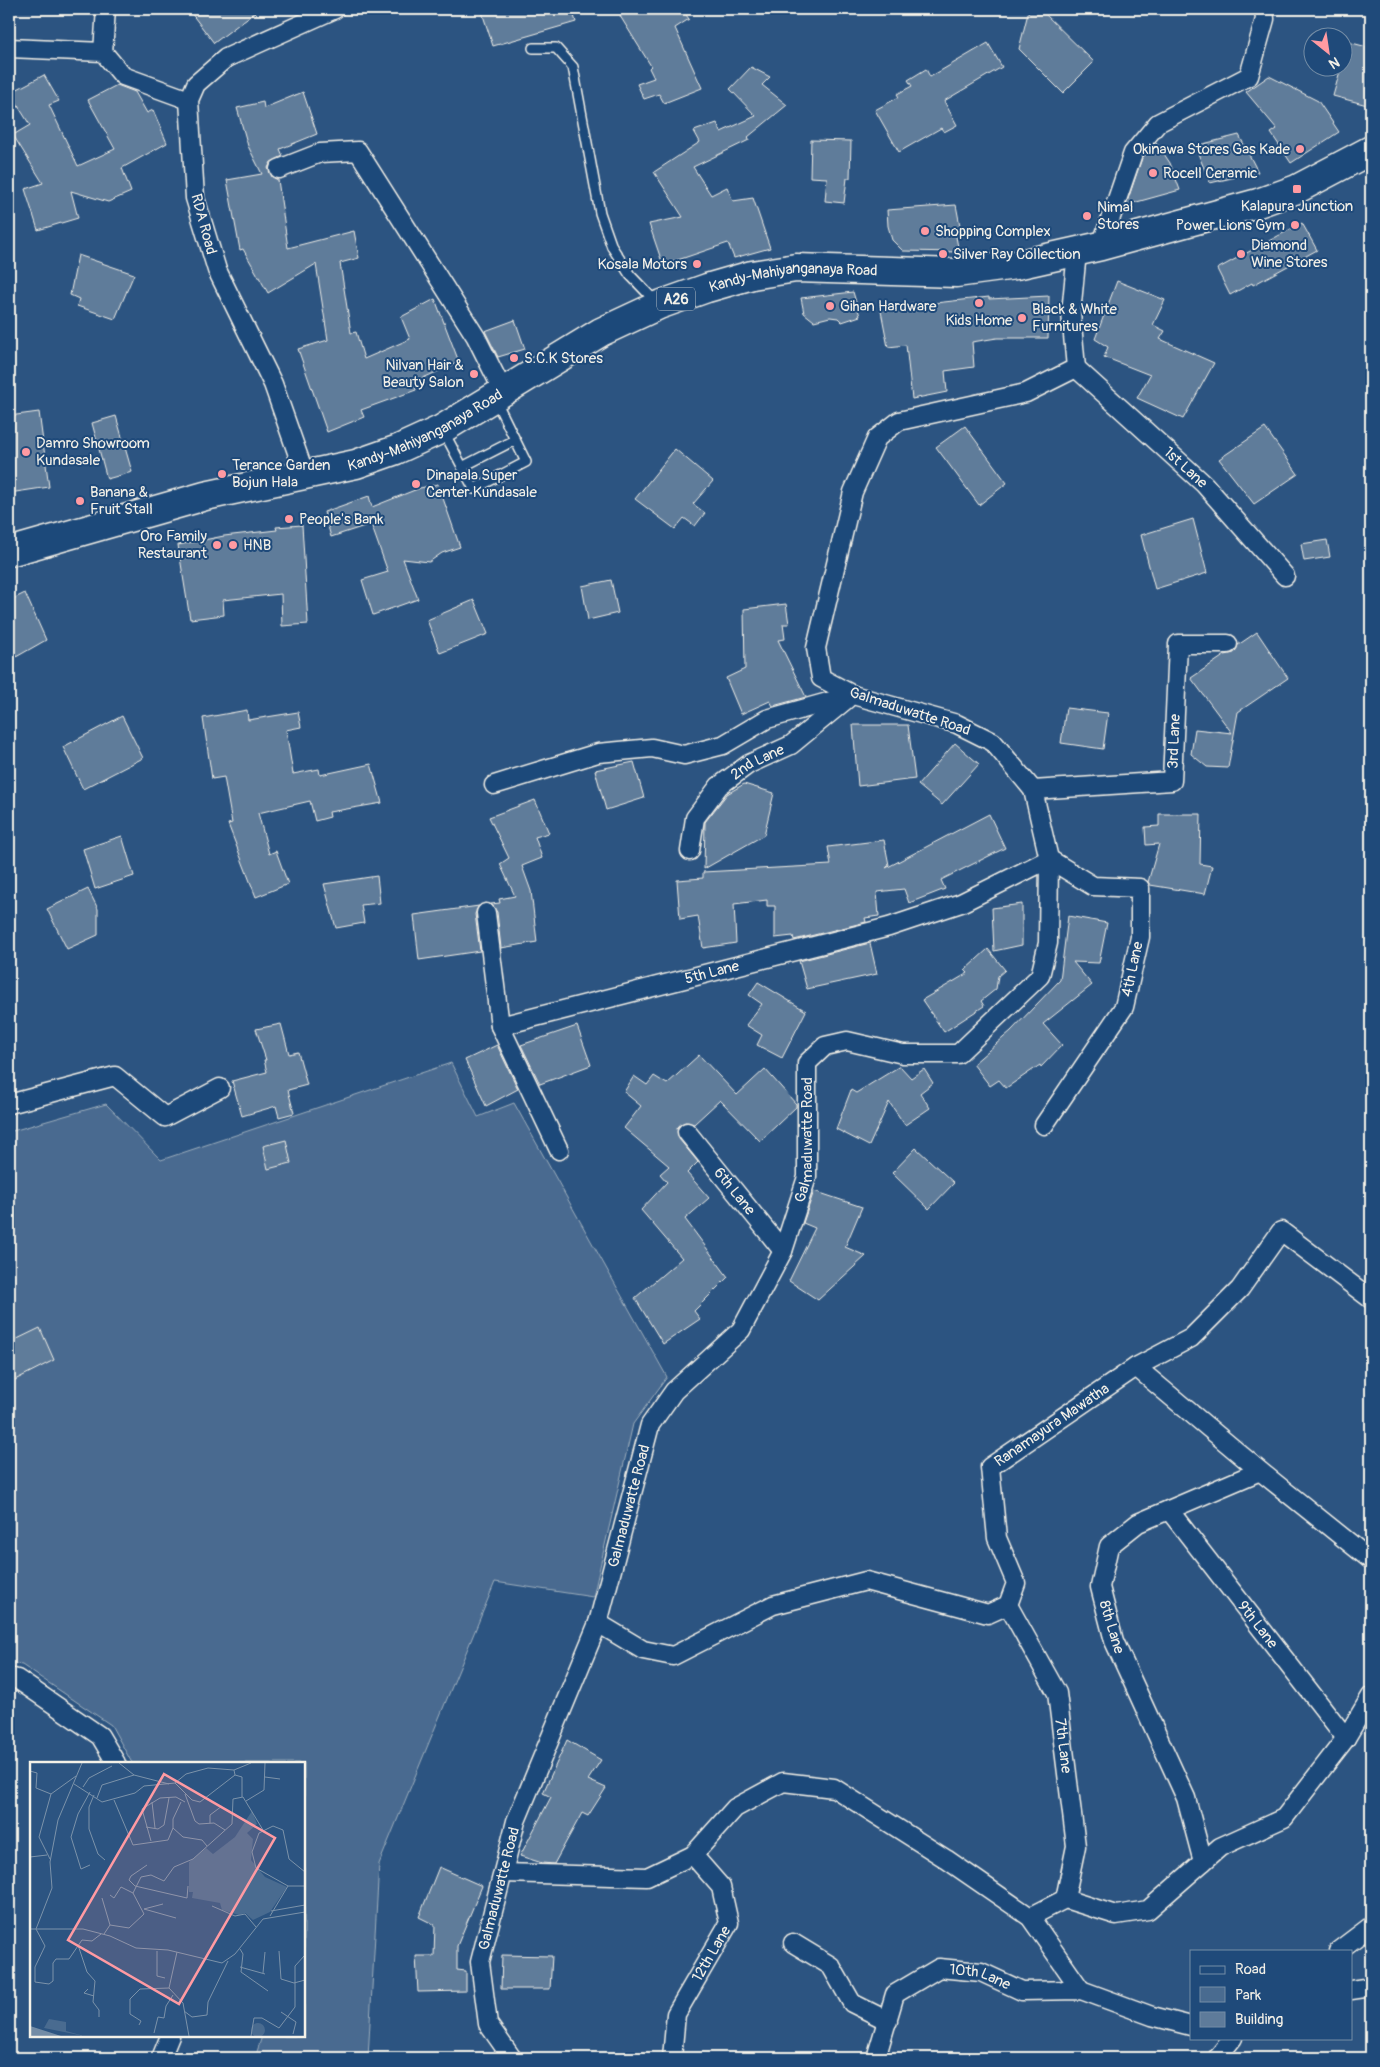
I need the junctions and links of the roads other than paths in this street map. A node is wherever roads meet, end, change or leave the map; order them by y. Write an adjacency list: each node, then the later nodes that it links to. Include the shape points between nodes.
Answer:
1 (106, 9): 6 (street)
2 (335, 9): 7 (street, via 226,58 196,84)
3 (1261, 12): 10 (street, via 1249,76 1158,123 1133,153)
4 (9, 48): 6 (street)
5 (533, 48): 11 (lane, via 556,48 573,67 600,213 612,247 630,275)
6 (103, 52): 7 (street, via 123,76)
7 (189, 100): 17 (street, RDA Road, via 195,198 217,270 273,384)
8 (1371, 150): 10 (highway, Kandy-Mahiyanganaya Road / A26, via 1297,189 1258,204)
9 (279, 169): 13 (street, via 320,153 358,151 476,337)
10 (1089, 249): 11 (highway, Kandy-Mahiyanganaya Road / A26, via 1016,265 956,273 796,268 752,275); 12 (street, via 1071,314)
11 (659, 305): 13 (highway, Kandy-Mahiyanganaya Road / A26, via 601,332)
12 (1076, 368): 19 (street, 1st Lane, via 1204,484); 21 (street, Galmaduwatte Road, via 1026,392 898,421 877,438 852,492 816,648 821,678)
13 (499, 395): 14 (highway, Kandy-Mahiyanganaya Road / A26); 15 (lane)
14 (442, 428): 16 (lane); 17 (highway, Kandy-Mahiyanganaya Road / A26, via 396,450 356,464)
15 (515, 440): 16 (lane); 16 (lane, via 526,462 474,489)
16 (462, 467)
17 (305, 475): 18 (highway, Kandy-Mahiyanganaya Road / A26, via 204,496)
18 (9, 552)
19 (1285, 576)
20 (1228, 644): 23 (street, 3rd Lane, via 1178,644 1172,781)
21 (853, 695): 22 (street, via 767,720 723,745 684,755 652,748 598,753); 23 (street, Galmaduwatte Road, via 957,724 993,742); 24 (street, 2nd Lane, via 791,745 750,764 719,786 695,818)
22 (494, 785)
23 (1033, 790): 25 (street, Galmaduwatte Road)
24 (690, 851)
25 (1049, 859): 27 (street, 5th Lane, via 961,903 889,927); 30 (street, 4th Lane, via 1093,886 1140,888 1140,937 1124,1007); 33 (street, Galmaduwatte Road, via 1048,943 1040,976 958,1054 903,1054 847,1041 825,1046 807,1063 807,1177)
26 (486, 912): 27 (street)
27 (500, 1026): 32 (street)
28 (220, 1088): 29 (street, via 165,1117 114,1076)
29 (9, 1104)
30 (1044, 1125)
31 (686, 1132): 33 (street, 6th Lane)
32 (559, 1150)
33 (783, 1251): 40 (street, Galmaduwatte Road, via 741,1330 674,1391 650,1425)
34 (1371, 1299): 35 (street, Ranamayura Mawatha, via 1282,1231 1240,1289 1191,1338)
35 (1136, 1367): 36 (street); 39 (street, Ranamayura Mawatha, via 990,1467 997,1538 1016,1583)
36 (1260, 1471): 37 (street, 8th Lane); 38 (street)
37 (1169, 1510): 43 (street, 9th Lane); 46 (street, 8th Lane, via 1138,1523 1109,1546 1100,1587 1114,1641 1186,1798)
38 (1371, 1560)
39 (1008, 1605): 40 (street, via 988,1614 866,1581 773,1605 673,1656 643,1650); 48 (street, 7th Lane, via 1057,1692 1076,1846)
40 (598, 1623): 47 (street, Galmaduwatte Road, via 516,1821)
41 (9, 1677): 44 (street, via 17,1679 100,1736)
42 (1371, 1696): 43 (street)
43 (1346, 1738): 46 (street, via 1284,1818 1220,1847)
44 (115, 1762)
45 (693, 1855): 47 (street, via 647,1877); 49 (street, via 735,1808 783,1782 834,1788); 62 (street, 12th Lane, via 721,1887 729,1924 676,2014)
46 (1203, 1862): 48 (street, via 1148,1910 1116,1914)
47 (503, 1873): 61 (street, Galmaduwatte Road, via 480,1962 488,2024)
48 (1065, 1899): 49 (street)
49 (1030, 1917): 54 (street)
50 (1371, 1926): 52 (street)
51 (793, 1943): 56 (street, via 831,1966 852,2003)
52 (1339, 1950)
53 (1371, 1988): 55 (street)
54 (1081, 1990): 56 (street, 10th Lane, via 1022,1991 981,1972 939,1968 895,1994); 57 (street, 10th Lane, via 1152,2016)
55 (1352, 1990)
56 (888, 2021): 63 (street, 10th Lane)
57 (1190, 2026)
58 (170, 2037): 60 (street)
59 (1231, 2040): 64 (street)
60 (161, 2058)
61 (512, 2058)
62 (672, 2058)
63 (876, 2058)
64 (1217, 2058)

